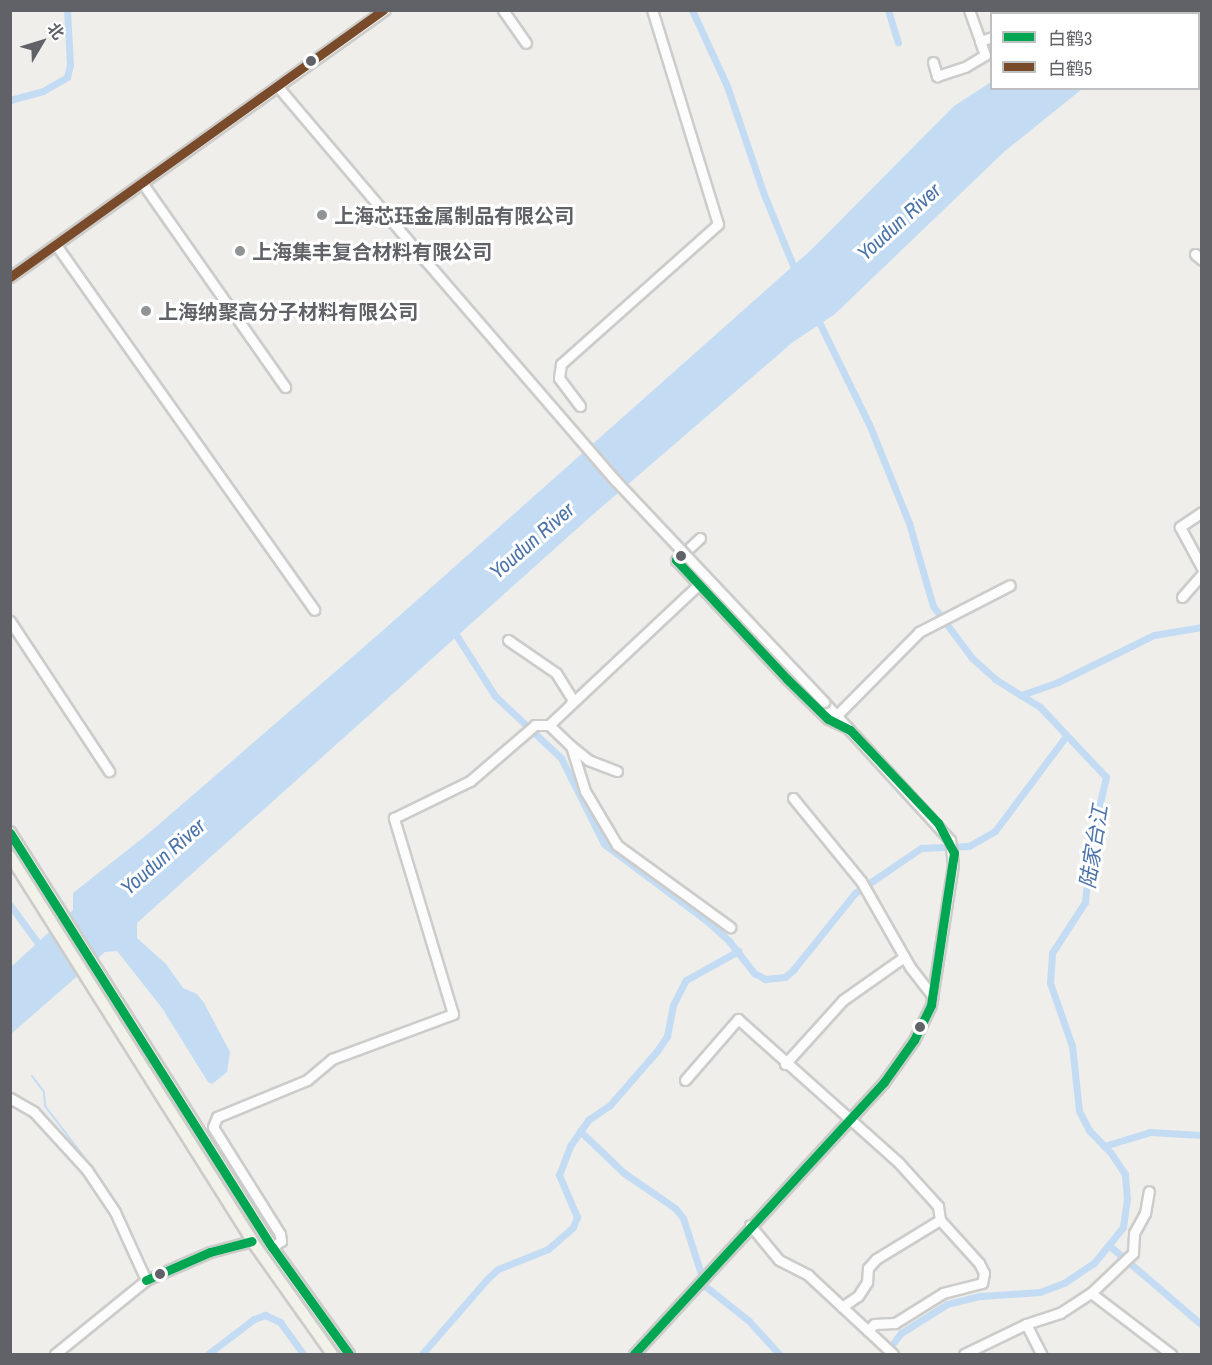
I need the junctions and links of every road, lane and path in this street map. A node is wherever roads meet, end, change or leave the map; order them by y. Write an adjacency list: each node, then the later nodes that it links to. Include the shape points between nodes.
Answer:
1 (384, 10): 9 (street)
2 (503, 10): 7 (street)
3 (652, 10): 14 (street, via 718,224 561,364 559,378)
4 (969, 10): 6 (street)
5 (990, 38): 6 (street)
6 (980, 40): 8 (street, via 985,55 964,67 937,75)
7 (526, 43)
8 (933, 62)
9 (279, 88): 10 (street); 26 (street, bridge, via 615,480)
10 (143, 184): 11 (street); 13 (street)
11 (56, 245): 12 (street); 22 (street)
12 (10, 276)
13 (285, 387)
14 (580, 406)
15 (1202, 512): 17 (street, via 1183,521 1180,527)
16 (700, 538): 19 (street, via 676,560)
17 (1202, 568)
18 (1202, 574): 21 (street)
19 (698, 585): 25 (street); 28 (street, via 828,719)
20 (1010, 585): 26 (street, via 928,627)
21 (1182, 597)
22 (314, 610)
23 (10, 621): 30 (street)
24 (508, 639): 25 (street, via 556,673 573,700)
25 (571, 703): 27 (street)
26 (837, 715): 28 (street)
27 (549, 726): 29 (street); 46 (street, via 536,725 470,781 394,818 453,1014 332,1059 307,1080 214,1122 280,1234 281,1241)
28 (850, 730): 37 (street, via 950,840 954,853)
29 (571, 746): 31 (street, via 588,760); 35 (street, via 585,791 617,845)
30 (109, 771)
31 (617, 771)
32 (793, 798): 36 (street, via 861,881)
33 (10, 832): 46 (main road)
34 (10, 856): 45 (main road)
35 (730, 927)
36 (904, 957): 37 (street); 38 (street, via 843,1000)
37 (933, 996): 41 (street, via 921,1027 895,1069)
38 (785, 1064): 39 (street, via 738,1019); 41 (street)
39 (685, 1080)
40 (10, 1098): 47 (street, via 34,1112 87,1170 115,1212)
41 (849, 1120): 43 (street, via 899,1163 938,1206); 44 (street)
42 (1149, 1191): 48 (street, via 1127,1260)
43 (940, 1220): 49 (street, via 876,1259 868,1268 867,1282 858,1296); 51 (street, via 979,1263 984,1273 982,1283 943,1293 895,1323 874,1324)
44 (750, 1225): 49 (street, via 771,1253 808,1275); 55 (street)
45 (252, 1241): 47 (street, via 210,1252); 53 (main road)
46 (272, 1247): 54 (main road)
47 (146, 1280): 52 (street)
48 (1091, 1293): 50 (street, via 1060,1313); 59 (street)
49 (842, 1307): 51 (street)
50 (1026, 1324): 57 (street); 58 (street)
51 (868, 1332): 56 (street)
52 (55, 1354)
53 (332, 1354)
54 (349, 1354)
55 (634, 1354)
56 (893, 1354)
57 (964, 1354)
58 (1041, 1354)
59 (1171, 1354)

